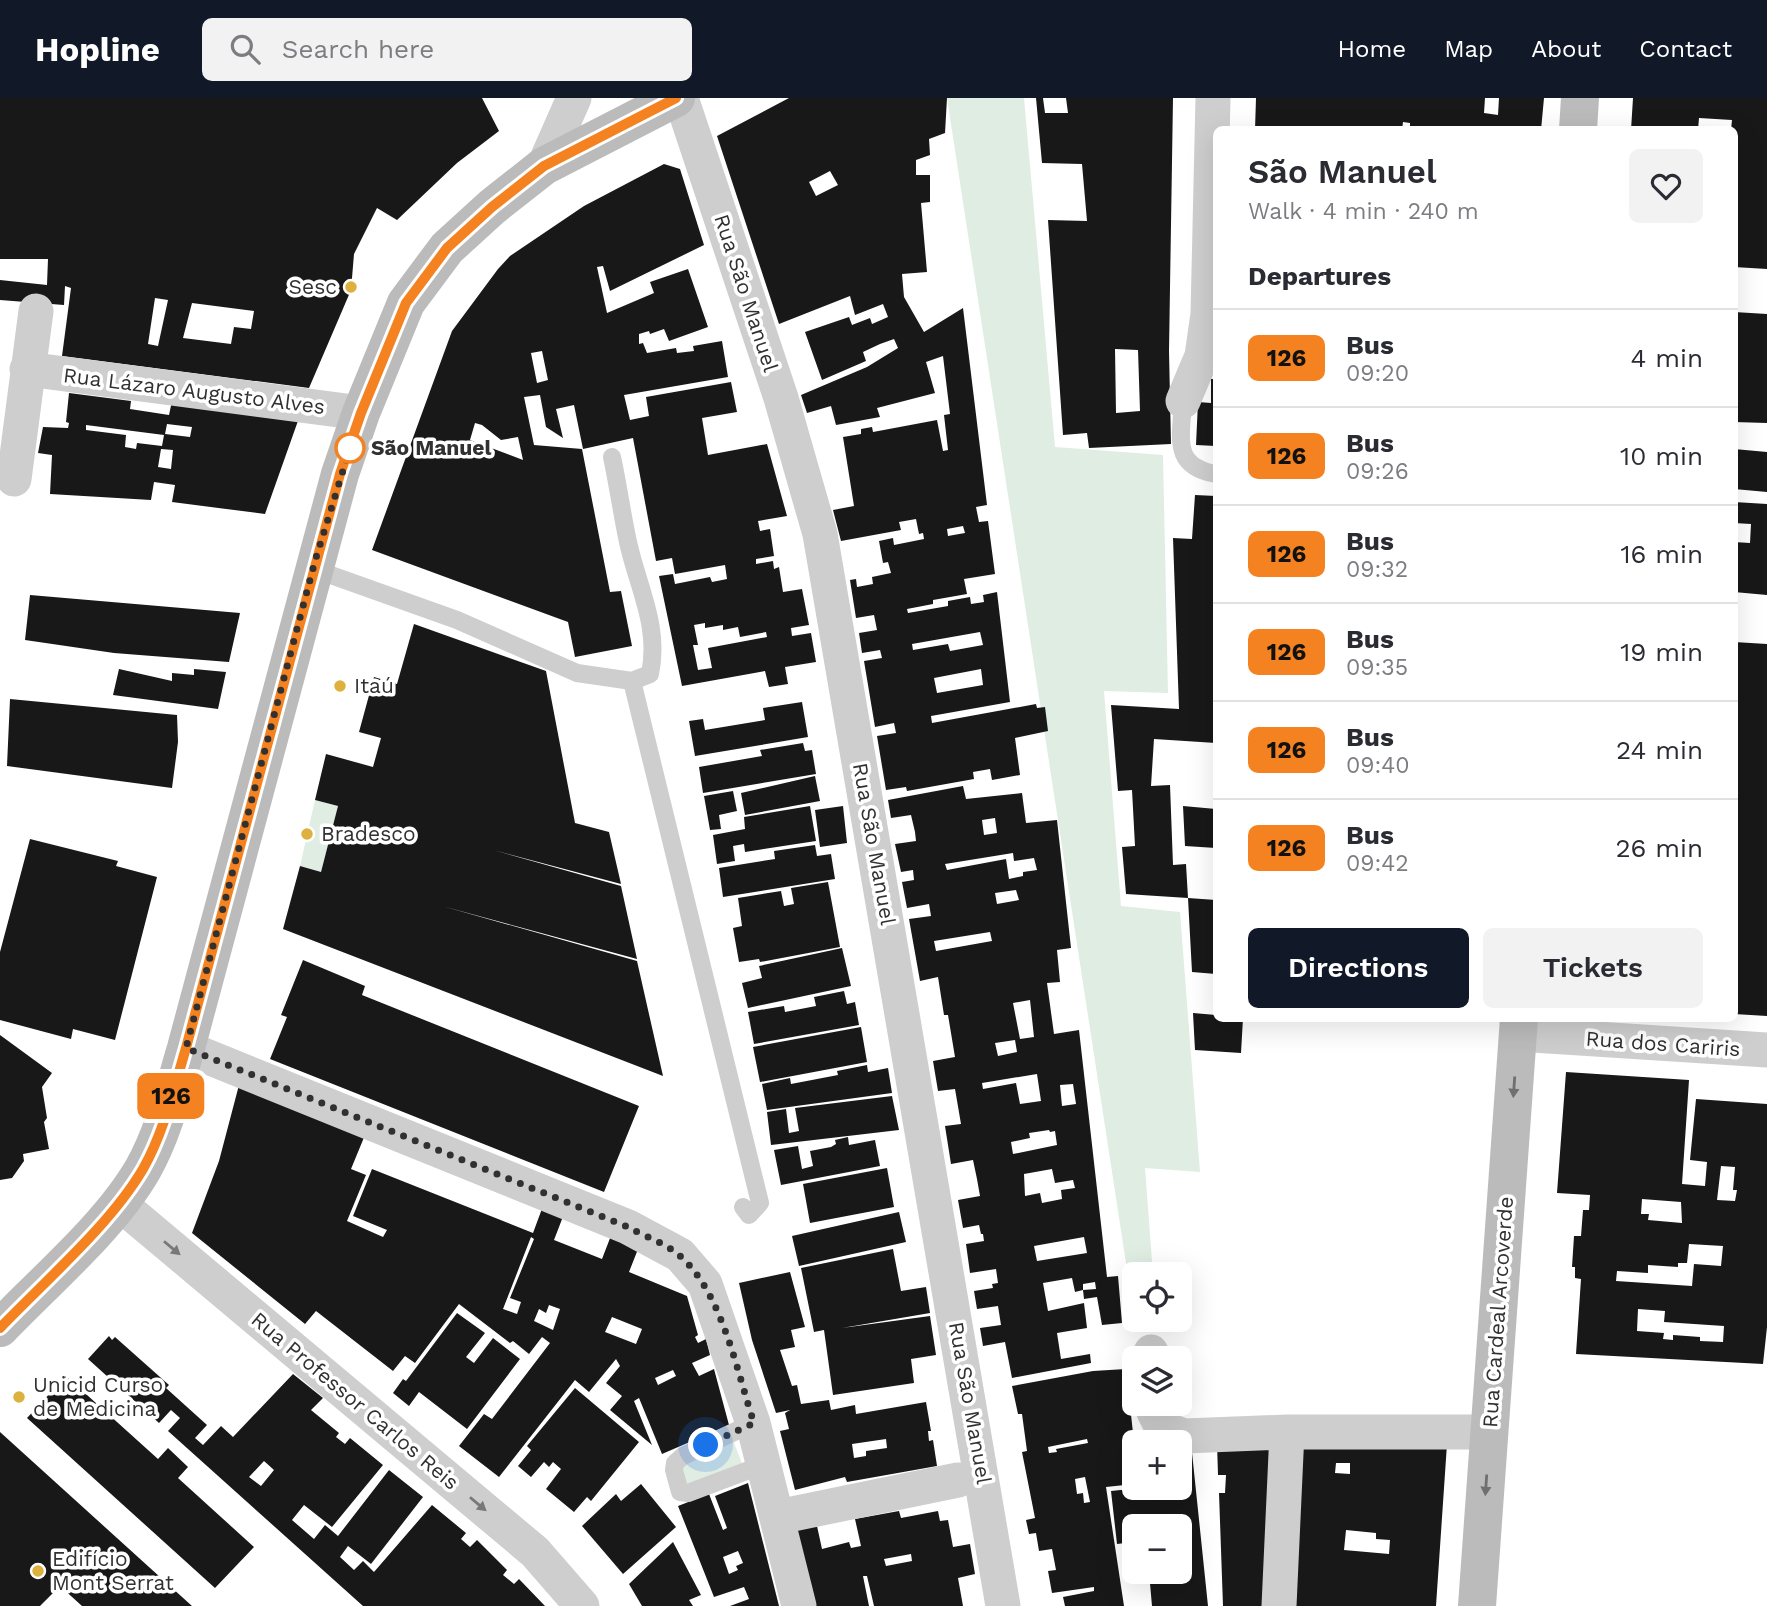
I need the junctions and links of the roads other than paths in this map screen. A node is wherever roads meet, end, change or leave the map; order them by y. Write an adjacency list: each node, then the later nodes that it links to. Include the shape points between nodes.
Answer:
1 (574, 98): 6 (street)
2 (678, 98): 6 (main road); 31 (street, Rua São Manuel, via 781,398 820,534)
3 (1213, 98): 9 (street, via 1208,314 1202,356)
4 (1580, 98): 5 (main road)
5 (1578, 126)
6 (544, 166): 10 (main road, via 447,248 406,303)
7 (36, 311): 8 (street)
8 (27, 369): 10 (street, Rua Lázaro Augusto Alves); 13 (street)
9 (1183, 401): 12 (lane, via 1185,460 1197,471)
10 (361, 413): 14 (main road)
11 (611, 457): 15 (lane, via 654,651 650,674)
12 (1213, 474)
13 (14, 479)
14 (314, 569): 15 (lane, via 457,620 577,673); 17 (main road)
15 (632, 681): 20 (lane, via 760,1203 749,1215)
16 (1518, 1026): 18 (street, Rua dos Cariris); 25 (main road, Rua Cardeal Arcoverde, one-way to 25)
17 (186, 1048): 19 (main road, via 153,1146); 23 (street, via 628,1227 680,1255 705,1284)
18 (1767, 1050)
19 (120, 1204): 21 (main road); 29 (street, Rua Professor Carlos Reis, one-way to 29, via 535,1552)
20 (743, 1207)
21 (0, 1328)
22 (1156, 1416): 24 (street, via 1162,1428 1184,1436)
23 (754, 1423): 26 (street); 26 (lane, via 675,1463 680,1492)
24 (1287, 1432): 25 (street); 32 (street)
25 (1489, 1432): 33 (main road, Rua Cardeal Arcoverde, one-way to 33)
26 (765, 1464): 28 (street)
27 (958, 1480): 28 (street)
28 (778, 1517): 30 (street)
29 (583, 1606)
30 (799, 1606)
31 (1003, 1606)
32 (1279, 1606)
33 (1477, 1606)

